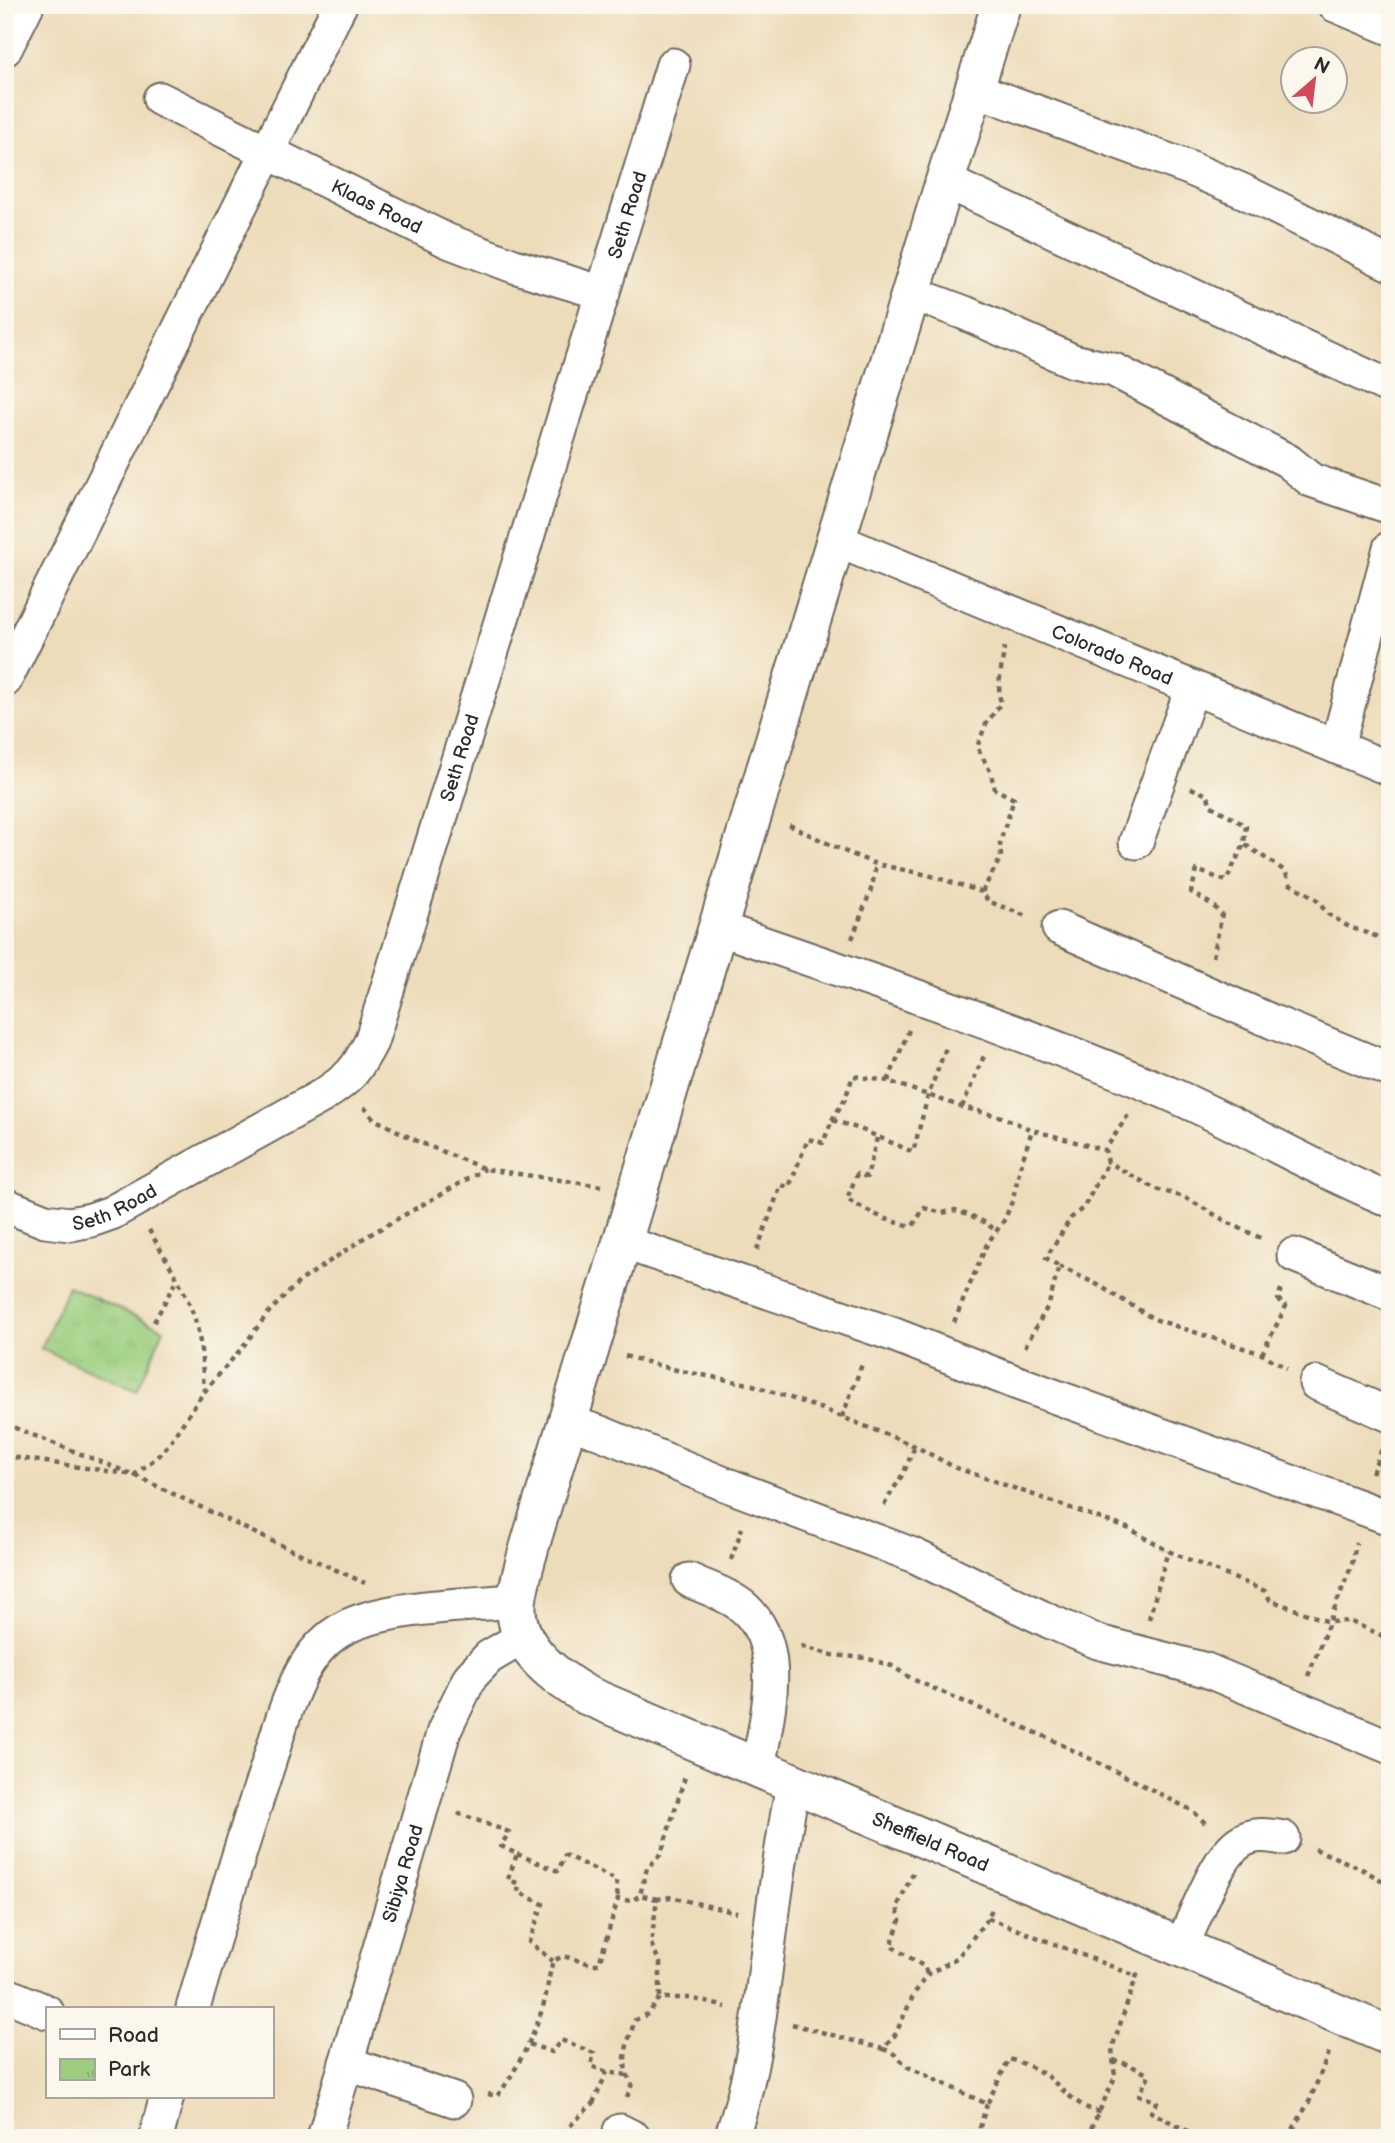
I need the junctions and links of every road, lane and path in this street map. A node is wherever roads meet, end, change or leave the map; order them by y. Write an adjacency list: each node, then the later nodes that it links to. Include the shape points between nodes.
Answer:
1 (27, 5): 6 (street)
2 (340, 5): 10 (street)
3 (1001, 5): 8 (street)
4 (1336, 5): 5 (street)
5 (1390, 27)
6 (5, 49)
7 (673, 65): 13 (street, Seth Road)
8 (974, 89): 11 (street); 12 (street, via 1189,168)
9 (160, 99): 10 (street, Klaas Road)
10 (268, 151): 13 (street, Klaas Road, via 448,241); 20 (street)
11 (945, 181): 14 (street); 15 (street)
12 (1390, 264)
13 (603, 293): 52 (street, Seth Road, via 371,1042 360,1063 323,1096 111,1213 70,1224 45,1221)
14 (911, 293): 16 (street, via 1073,361 1114,370 1288,461 1311,480); 17 (street)
15 (1390, 387)
16 (1390, 507)
17 (836, 540): 19 (street, Colorado Road); 25 (street)
18 (1390, 548): 22 (street)
19 (1011, 613): 21 (street, Colorado Road); 29 (path, via 998,692 1002,703 986,724 977,747 995,789 1014,799 1000,842 1001,856)
20 (5, 680)
21 (1192, 688): 22 (street, Colorado Road); 24 (street)
22 (1337, 747): 23 (street, Colorado Road)
23 (1390, 769)
24 (1159, 777): 26 (street); 27 (path, via 1208,794 1210,805 1246,827)
25 (755, 806): 28 (path, via 798,831); 30 (street)
26 (1136, 842)
27 (1244, 844): 32 (path, via 1285,871 1290,884 1314,897 1328,914); 34 (path, via 1226,881 1197,870 1192,884 1191,892 1222,914)
28 (876, 864): 29 (path); 33 (path)
29 (982, 892): 31 (path, via 988,901)
30 (718, 928): 33 (street); 55 (street)
31 (1059, 928): 34 (street)
32 (1390, 942)
33 (841, 970): 35 (street)
34 (1202, 990): 38 (street)
35 (920, 999): 36 (street); 39 (path)
36 (959, 1013): 37 (street); 41 (path)
37 (994, 1026): 40 (street); 43 (path)
38 (1390, 1070)
39 (888, 1081): 41 (path); 44 (path, via 853,1076)
40 (1146, 1083): 47 (path); 51 (street)
41 (928, 1096): 43 (path); 46 (path, via 913,1152)
42 (361, 1104): 49 (path, via 374,1119)
43 (962, 1107): 45 (path)
44 (832, 1120): 46 (path); 59 (path, via 823,1143 808,1139 789,1187 781,1185 754,1257)
45 (1032, 1130): 47 (path); 54 (path, via 1013,1199)
46 (877, 1138): 54 (path, via 867,1177 857,1174 847,1199 900,1224 914,1226 924,1208 942,1213 955,1210)
47 (1105, 1150): 48 (path)
48 (1108, 1162): 56 (path); 57 (path, via 1084,1207 1071,1218 1046,1258)
49 (485, 1169): 50 (path); 68 (path, via 364,1238 299,1282 268,1312)
50 (604, 1186)
51 (1390, 1200)
52 (5, 1205)
53 (147, 1226): 58 (path)
54 (996, 1231): 64 (path)
55 (622, 1242): 59 (street); 63 (street)
56 (1294, 1255): 60 (street); 65 (path, via 1285,1268 1278,1299 1286,1306)
57 (1059, 1266): 65 (path, via 1154,1319); 66 (path, via 1049,1304 1026,1342)
58 (177, 1279): 61 (path); 68 (path, via 192,1311)
59 (734, 1281): 62 (street)
60 (1390, 1294)
61 (154, 1322)
62 (873, 1328): 64 (street); 69 (path)
63 (590, 1347): 69 (path, via 752,1385); 70 (street)
64 (940, 1353): 66 (street)
65 (1262, 1354): 67 (path)
66 (1015, 1382): 77 (street)
67 (1316, 1383): 72 (street)
68 (204, 1392): 75 (path, via 168,1445)
69 (842, 1417): 73 (path)
70 (567, 1422): 76 (street); 83 (street, via 524,1566)
71 (5, 1424): 75 (path)
72 (1387, 1430): 77 (path, via 1378,1456)
73 (915, 1446): 78 (path, via 881,1510); 79 (path, via 954,1466 1130,1529)
74 (5, 1456): 75 (path)
75 (134, 1475): 82 (path, via 363,1580)
76 (754, 1495): 78 (street); 81 (path)
77 (1376, 1512): 84 (path)
78 (873, 1539): 87 (street, via 1077,1634)
79 (1168, 1551): 84 (path, via 1265,1591 1270,1600); 87 (path, via 1151,1608)
80 (689, 1580): 81 (street)
81 (720, 1594): 85 (street, via 755,1619)
82 (401, 1612): 83 (street); 111 (street, via 371,1617 340,1630 320,1644 301,1673)
83 (520, 1619): 89 (street, Sheffield Road, via 545,1668 566,1684); 93 (street, Sibiya Road, via 470,1678 444,1731)
84 (1329, 1622): 86 (path, via 1349,1621); 88 (path)
85 (765, 1636): 91 (street, via 770,1682); 96 (path, via 892,1666 1193,1811)
86 (1390, 1639)
87 (1144, 1654): 88 (street, via 1206,1670)
88 (1296, 1706): 90 (street)
89 (698, 1744): 91 (street, Sheffield Road); 100 (path, via 661,1854 647,1868)
90 (1390, 1747)
91 (758, 1769): 92 (street, Sheffield Road)
92 (793, 1784): 95 (street, Sheffield Road); 104 (street)
93 (421, 1810): 97 (path, via 457,1821 460,1814 509,1832 501,1846); 119 (street, Sibiya Road)
94 (1283, 1838): 96 (street, via 1254,1836); 99 (path)
95 (925, 1839): 98 (street, Sheffield Road); 107 (path, via 897,1907 900,1920 891,1946 925,1967)
96 (1230, 1850): 105 (street)
97 (517, 1854): 101 (path, via 558,1871 565,1855 590,1866 616,1880); 106 (path, via 508,1879 519,1884 518,1892 543,1904 529,1942)
98 (1006, 1874): 103 (path); 105 (street, Sheffield Road)
99 (1390, 1885)
100 (640, 1895): 101 (path, via 632,1901); 102 (path)
101 (618, 1899): 106 (path, via 599,1964 563,1956)
102 (656, 1899): 104 (path, via 671,1897); 110 (path, via 650,1944 660,1963)
103 (988, 1918): 107 (path, via 958,1957); 108 (path)
104 (772, 1922): 113 (street)
105 (1167, 1942): 108 (path); 114 (street, Sheffield Road)
106 (553, 1962): 116 (path)
107 (927, 1975): 117 (path)
108 (1136, 1976): 118 (path, via 1112,2048)
109 (5, 1994): 112 (street)
110 (660, 1998): 113 (path, via 690,1998); 121 (path, via 648,2014 635,2020 624,2064)
111 (193, 2007)
112 (46, 2012)
113 (760, 2017): 117 (path); 130 (street, via 742,2108)
114 (1344, 2017): 115 (street, Sheffield Road); 134 (path, via 1310,2100)
115 (1390, 2036)
116 (529, 2043): 120 (path, via 552,2052 561,2040 594,2053 591,2066); 123 (path, via 498,2096 469,2094)
117 (883, 2049): 125 (path, via 908,2067)
118 (1113, 2060): 126 (path, via 1115,2077); 133 (path, via 1149,2076 1139,2095 1157,2102 1151,2112)
119 (346, 2063): 123 (street); 129 (street, Sibiya Road)
120 (607, 2072): 121 (path); 124 (path)
121 (626, 2075): 127 (path, via 632,2084 620,2113)
122 (166, 2098): 128 (street)
123 (454, 2100)
124 (593, 2103)
125 (987, 2104): 126 (path, via 1009,2059 1039,2071 1081,2105); 131 (path, via 979,2130)
126 (1100, 2112): 132 (path)
127 (627, 2135)
128 (156, 2138)
129 (324, 2138)
130 (731, 2138)
131 (1000, 2138)
132 (1087, 2138)
133 (1201, 2138)
134 (1288, 2138)

